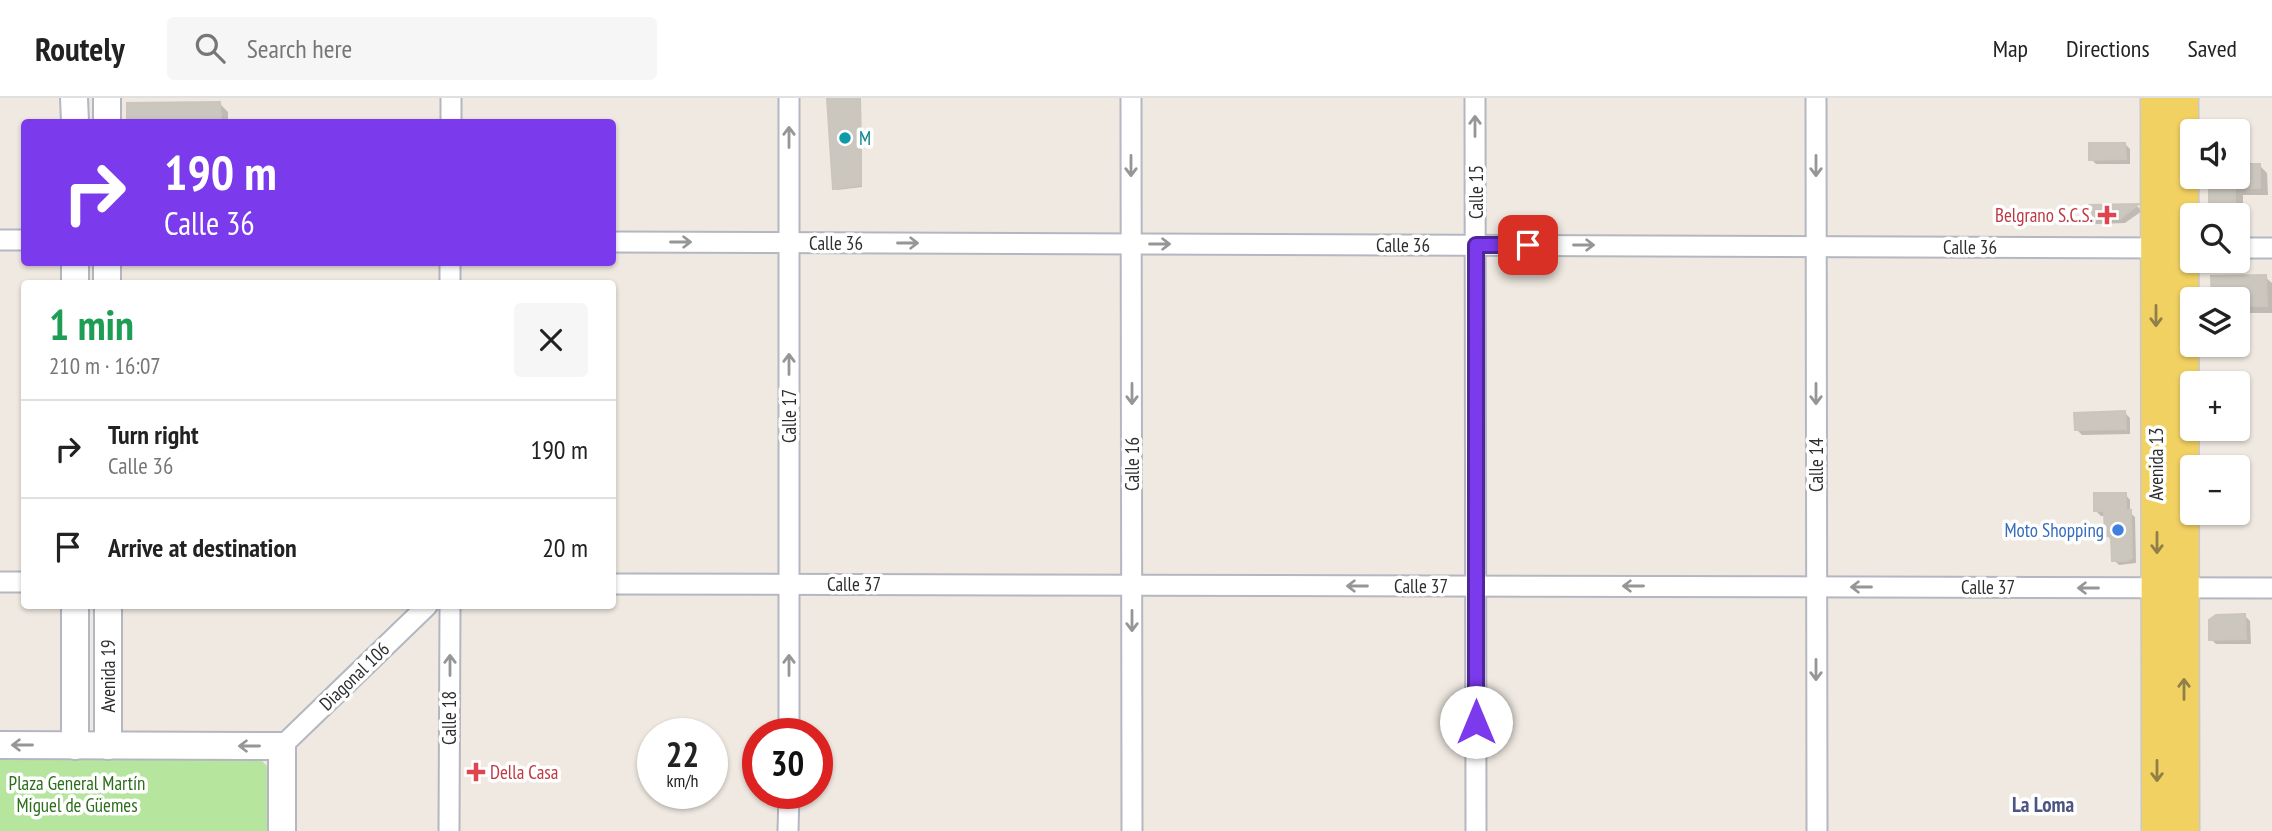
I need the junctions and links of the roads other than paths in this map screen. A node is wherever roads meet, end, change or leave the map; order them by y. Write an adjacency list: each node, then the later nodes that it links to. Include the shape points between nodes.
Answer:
1 (75, 98): 10 (main road)
2 (107, 98): 11 (main road)
3 (451, 98): 12 (street)
4 (789, 98): 16 (street, Calle 17, one-way to 4)
5 (1131, 98): 17 (street, Calle 16, one-way to 17)
6 (1475, 98): 18 (street, Calle 15, one-way to 6)
7 (1816, 98): 19 (street, Calle 14, one-way to 19)
8 (2156, 98): 20 (main road, Avenida 13)
9 (2183, 98): 20 (main road, Avenida 13)
10 (75, 119)
11 (107, 119)
12 (450, 119)
13 (0, 240): 14 (street)
14 (21, 240)
15 (616, 242): 16 (street, Calle 36, one-way to 16)
16 (789, 243): 17 (street, Calle 36, one-way to 17); 26 (street, Calle 17, one-way to 16)
17 (1132, 244): 18 (street, Calle 36, one-way to 18); 27 (street, Calle 16, one-way to 27)
18 (1476, 245): 19 (street, Calle 36, one-way to 19); 28 (street, Calle 15)
19 (1816, 246): 20 (street, Calle 36); 29 (street, Calle 14, one-way to 29)
20 (2177, 248): 30 (main road, Avenida 13)
21 (2250, 248): 22 (street)
22 (2272, 248)
23 (0, 582): 24 (street)
24 (21, 582)
25 (616, 584): 26 (street, Calle 37)
26 (789, 584): 27 (street, Calle 37); 36 (street, Calle 17, one-way to 26)
27 (1132, 585): 28 (street, Calle 37, one-way to 27); 45 (street, Calle 16, one-way to 45)
28 (1476, 586): 29 (street, Calle 37, one-way to 28); 46 (street, Calle 15)
29 (1816, 587): 30 (street, Calle 37, one-way to 29); 47 (street, Calle 14, one-way to 47)
30 (2170, 588): 31 (street, Calle 37); 48 (main road, Avenida 13, one-way to 48); 49 (main road, Avenida 13, one-way to 30)
31 (2272, 588)
32 (75, 609): 38 (main road, Avenida 19)
33 (108, 609): 39 (main road, Avenida 19)
34 (424, 609): 40 (street, Diagonal 106)
35 (450, 609): 43 (street, Calle 18, one-way to 35)
36 (789, 718)
37 (0, 745): 38 (main road, one-way to 37)
38 (75, 746): 39 (main road)
39 (108, 746): 40 (main road, one-way to 39)
40 (282, 746): 42 (main road)
41 (789, 809): 44 (street)
42 (282, 831)
43 (449, 831)
44 (788, 831)
45 (1132, 831)
46 (1476, 831)
47 (1817, 831)
48 (2157, 831)
49 (2184, 831)

